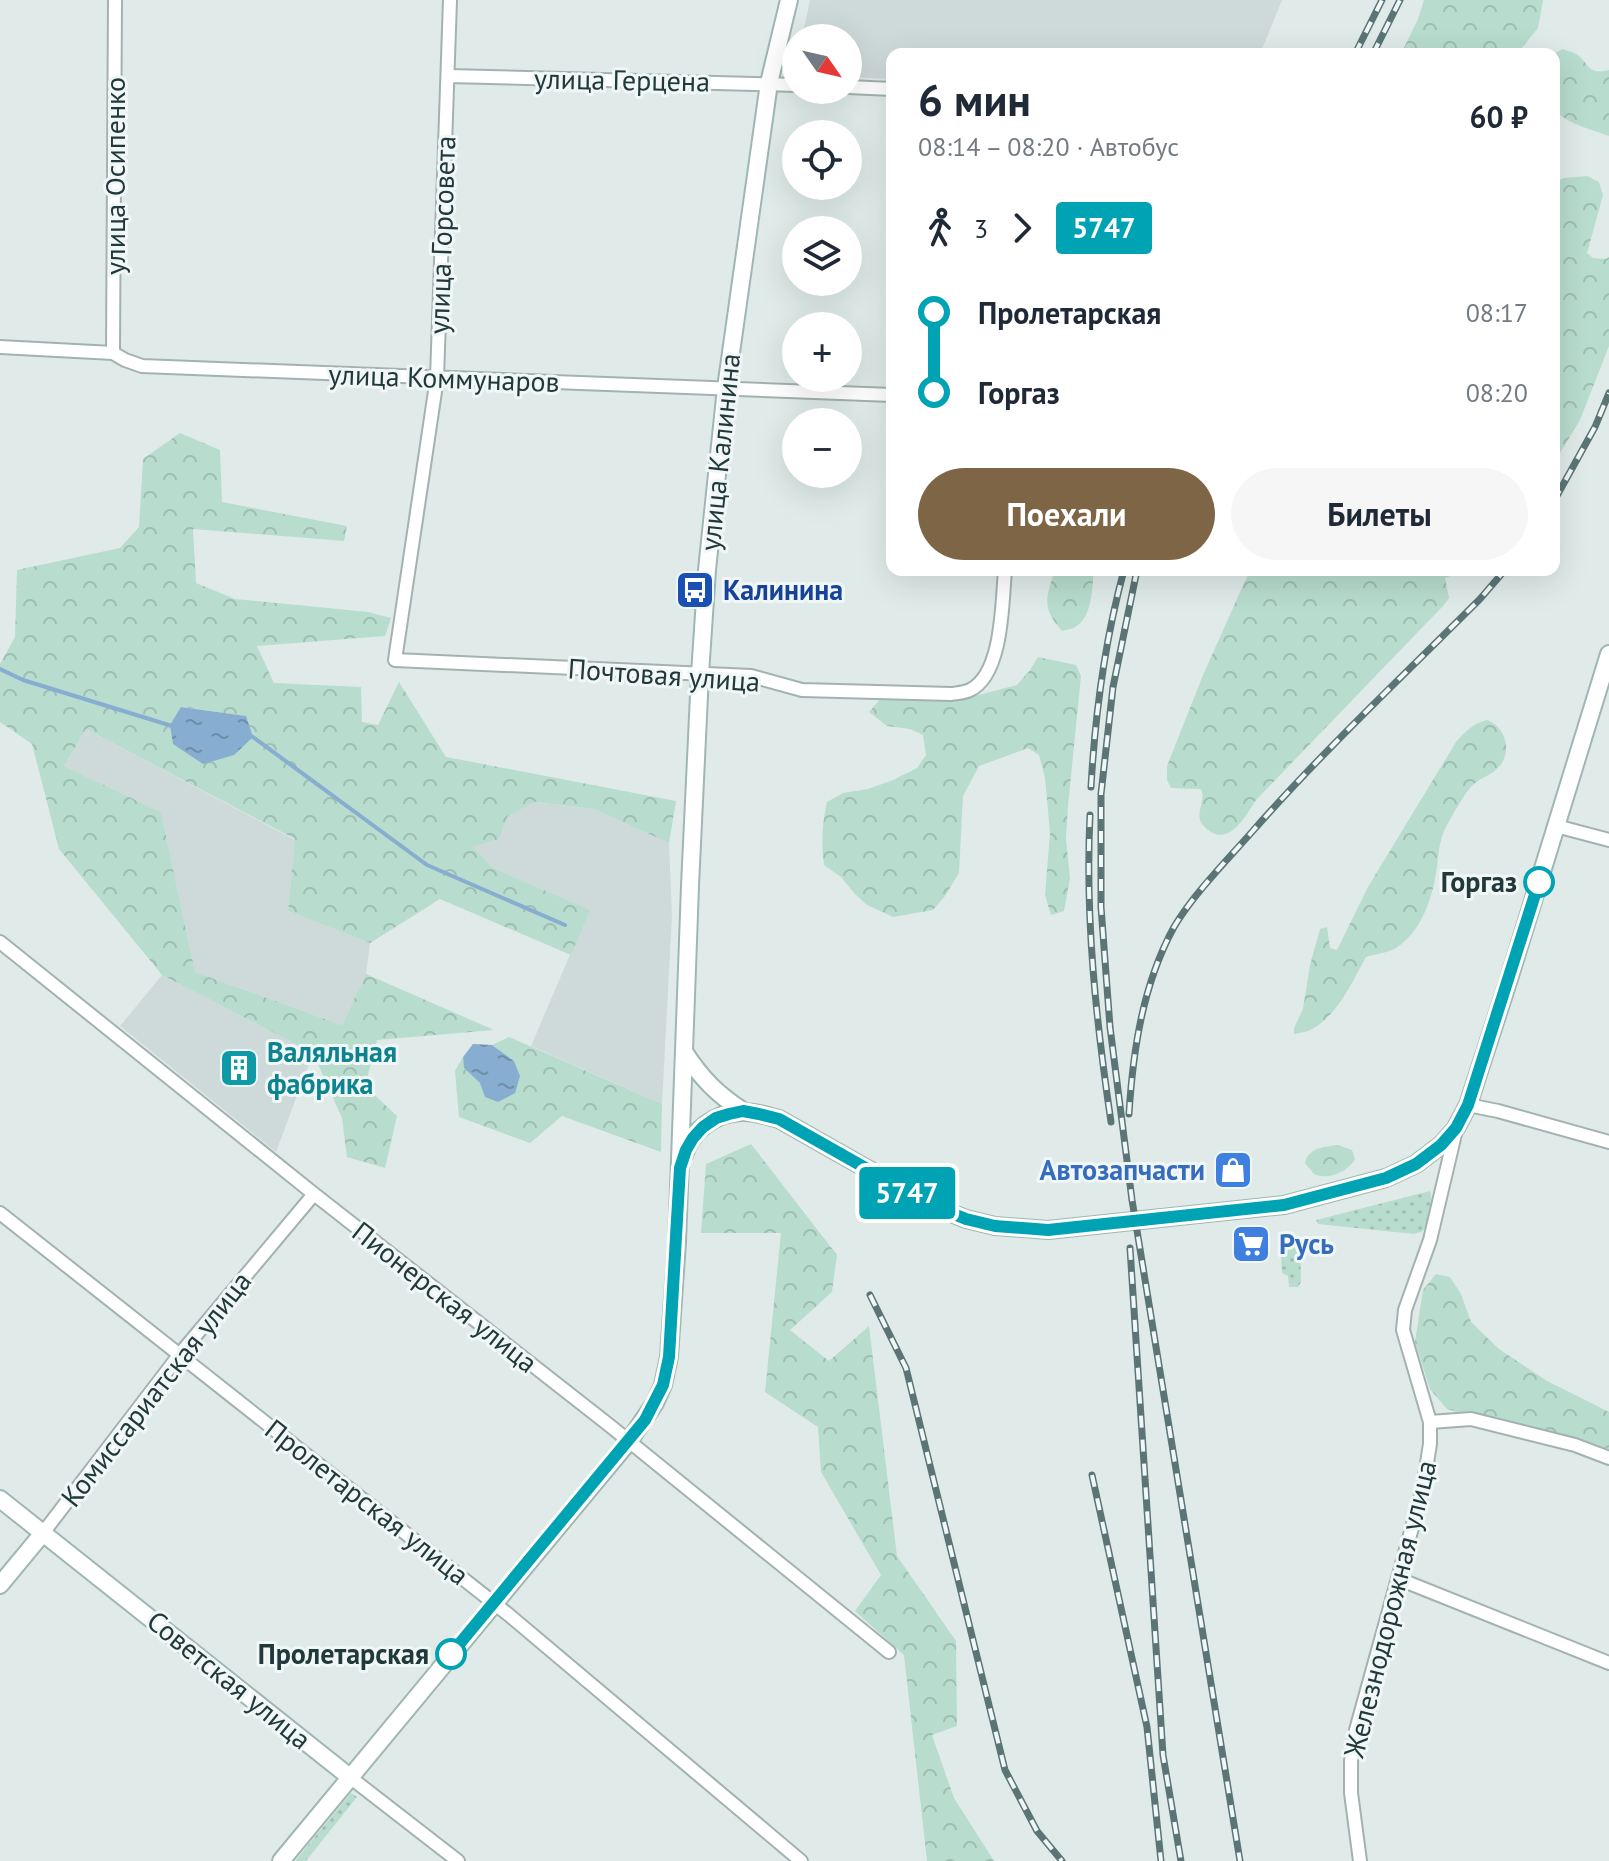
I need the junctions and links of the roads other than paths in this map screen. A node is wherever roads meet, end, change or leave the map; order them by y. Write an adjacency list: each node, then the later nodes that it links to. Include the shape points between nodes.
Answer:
1 (115, 0): 10 (street, улица Осипенко)
2 (450, 0): 4 (street, улица Горсовета)
3 (789, 0): 5 (main road, улица Калинина)
4 (448, 76): 5 (street, улица Герцена); 11 (street, улица Горсовета)
5 (769, 83): 6 (street, улица Герцена); 12 (main road, улица Калинина)
6 (782, 84)
7 (862, 88): 8 (street)
8 (886, 89)
9 (0, 347): 10 (street, улица Коммунаров)
10 (113, 353): 11 (street, улица Коммунаров, via 142,366)
11 (437, 378): 12 (street, улица Коммунаров); 16 (street, улица Горсовета)
12 (726, 388): 13 (street, улица Коммунаров); 17 (main road, улица Калинина)
13 (886, 395)
14 (1004, 576): 17 (street, Почтовая улица, via 997,646 988,673 968,692 802,690 751,676)
15 (1609, 654): 18 (main road)
16 (395, 660): 17 (street, Почтовая улица)
17 (700, 674): 21 (main road, улица Калинина)
18 (1556, 826): 19 (street); 22 (main road)
19 (1609, 840)
20 (0, 942): 27 (street, Пионерская улица)
21 (685, 1053): 23 (main road, via 711,1088); 26 (main road, улица Калинина)
22 (1468, 1105): 24 (main road); 25 (street)
23 (743, 1111): 24 (main road, via 779,1119 954,1214 995,1226 1048,1230 1284,1205 1386,1178 1416,1164); 26 (main road, via 703,1127)
24 (1456, 1128): 30 (street, Железнодорожная улица, via 1403,1330)
25 (1609, 1142)
26 (680, 1168): 31 (main road, улица Калинина, via 666,1371 655,1403)
27 (314, 1194): 29 (street, Комиссариатская улица); 31 (street, Пионерская улица)
28 (0, 1213): 29 (street, Пролетарская улица)
29 (180, 1354): 34 (street, Комиссариатская улица); 37 (street, Пролетарская улица)
30 (1430, 1422): 32 (street, via 1471,1419); 35 (street, Железнодорожная улица, via 1423,1488)
31 (629, 1441): 37 (main road, улица Калинина); 38 (street, Пионерская улица)
32 (1609, 1458)
33 (0, 1499): 34 (main road, Советская улица)
34 (43, 1533): 36 (main road, Комиссариатская улица); 40 (main road, Советская улица)
35 (1399, 1579): 39 (street); 44 (street, Железнодорожная улица, via 1351,1761)
36 (0, 1585)
37 (494, 1603): 40 (main road, улица Калинина); 43 (street, Пролетарская улица)
38 (889, 1652)
39 (1609, 1663)
40 (351, 1778): 41 (main road, улица Калинина); 42 (street, Советская улица)
41 (281, 1861)
42 (458, 1861)
43 (801, 1861)
44 (1360, 1861)

